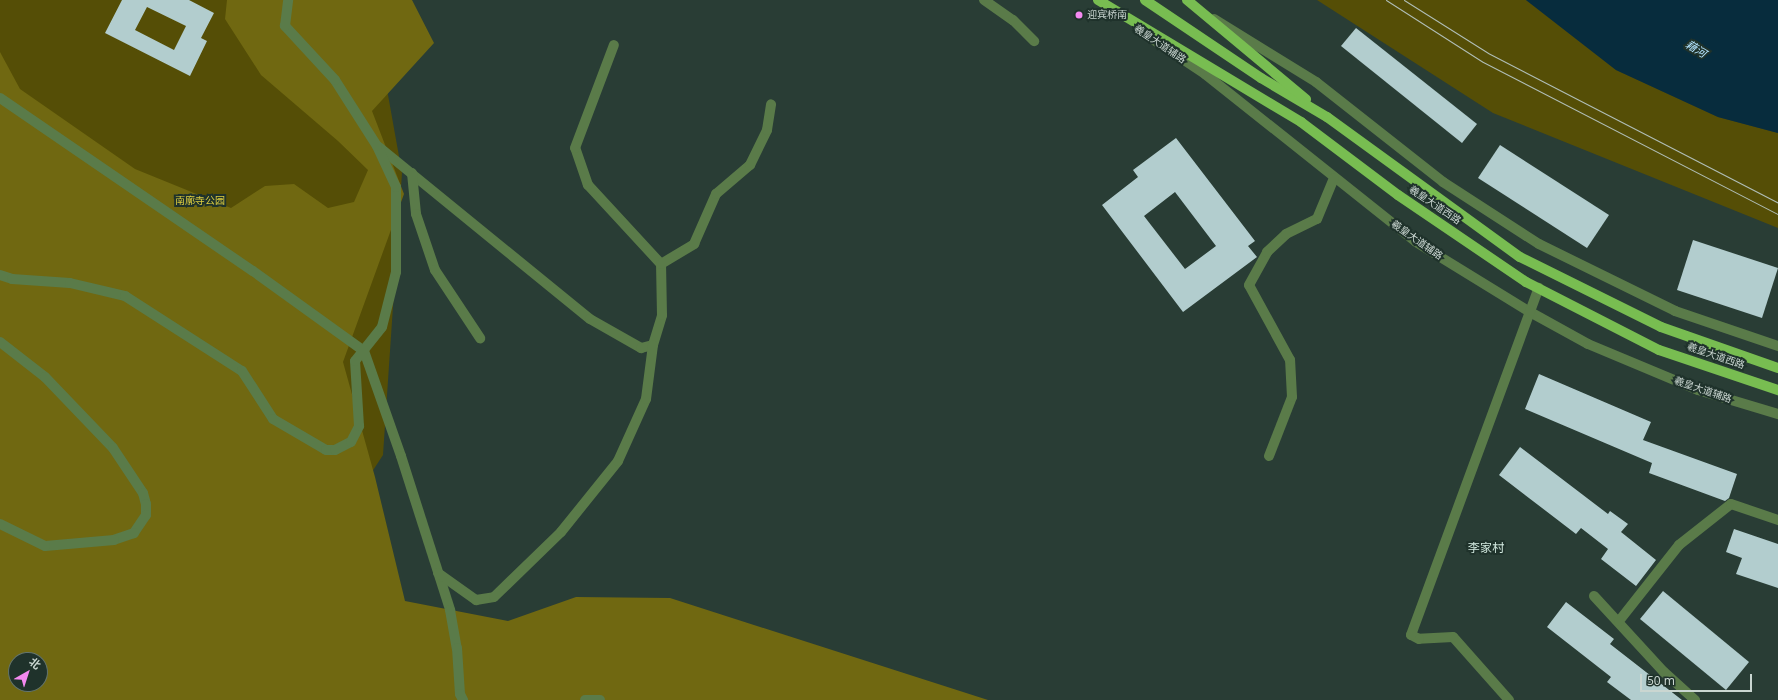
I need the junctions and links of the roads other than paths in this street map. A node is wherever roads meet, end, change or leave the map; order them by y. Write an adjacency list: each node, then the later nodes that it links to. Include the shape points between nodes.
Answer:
1 (288, 0): 12 (street, via 285,26 335,80)
2 (984, 0): 7 (street, via 1012,20)
3 (1095, 0): 14 (street, 羲皇大道辅路, via 1205,74)
4 (1098, 0): 17 (main road, 羲皇大道西路, via 1301,122 1398,195)
5 (1145, 0): 11 (main road, 羲皇大道西路, via 1261,78)
6 (1189, 2): 11 (main road); 22 (street, via 1316,82 1443,182 1539,244 1675,311)
7 (1034, 41)
8 (614, 46): 15 (street, via 575,148 588,185)
9 (0, 98): 23 (street, via 253,270)
10 (772, 104): 15 (street, via 767,130 750,165 716,194 694,244)
11 (1327, 117): 24 (main road, 羲皇大道西路, via 1520,257 1661,327)
12 (377, 146): 13 (street); 23 (street, via 396,187 396,272 382,327)
13 (412, 173): 19 (street, via 416,214 435,270); 21 (street, via 590,319 641,348)
14 (1334, 178): 18 (street, 羲皇大道辅路, via 1416,242); 27 (street, via 1317,219 1286,234 1272,248 1249,285 1290,360 1292,397)
15 (662, 264): 21 (street, via 662,315)
16 (0, 275): 23 (street, via 12,279 70,283 125,296 242,372 273,419 326,450 344,447 356,435 359,426 355,361)
17 (1539, 288): 18 (street); 25 (main road, 羲皇大道西路, via 1660,350)
18 (1530, 312): 26 (street, 羲皇大道辅路, via 1588,344 1698,390); 36 (street, via 1411,635 1419,639 1453,636)
19 (480, 338)
20 (0, 342): 29 (street, via 45,377 113,448 143,493 146,504 146,515 134,533 114,540 45,546)
21 (653, 345): 30 (street, via 646,399 618,461 561,532 494,597 476,600)
22 (1778, 346)
23 (364, 351): 30 (street)
24 (1778, 368)
25 (1778, 390)
26 (1778, 414)
27 (1268, 456)
28 (1778, 520): 32 (street, via 1731,504 1679,545)
29 (0, 524)
30 (438, 573): 33 (street, via 450,610)
31 (1594, 596): 32 (street)
32 (1619, 621): 37 (street, via 1664,672)
33 (463, 700)
34 (585, 700): 35 (street)
35 (600, 700)
36 (1509, 700)
37 (1695, 700)

